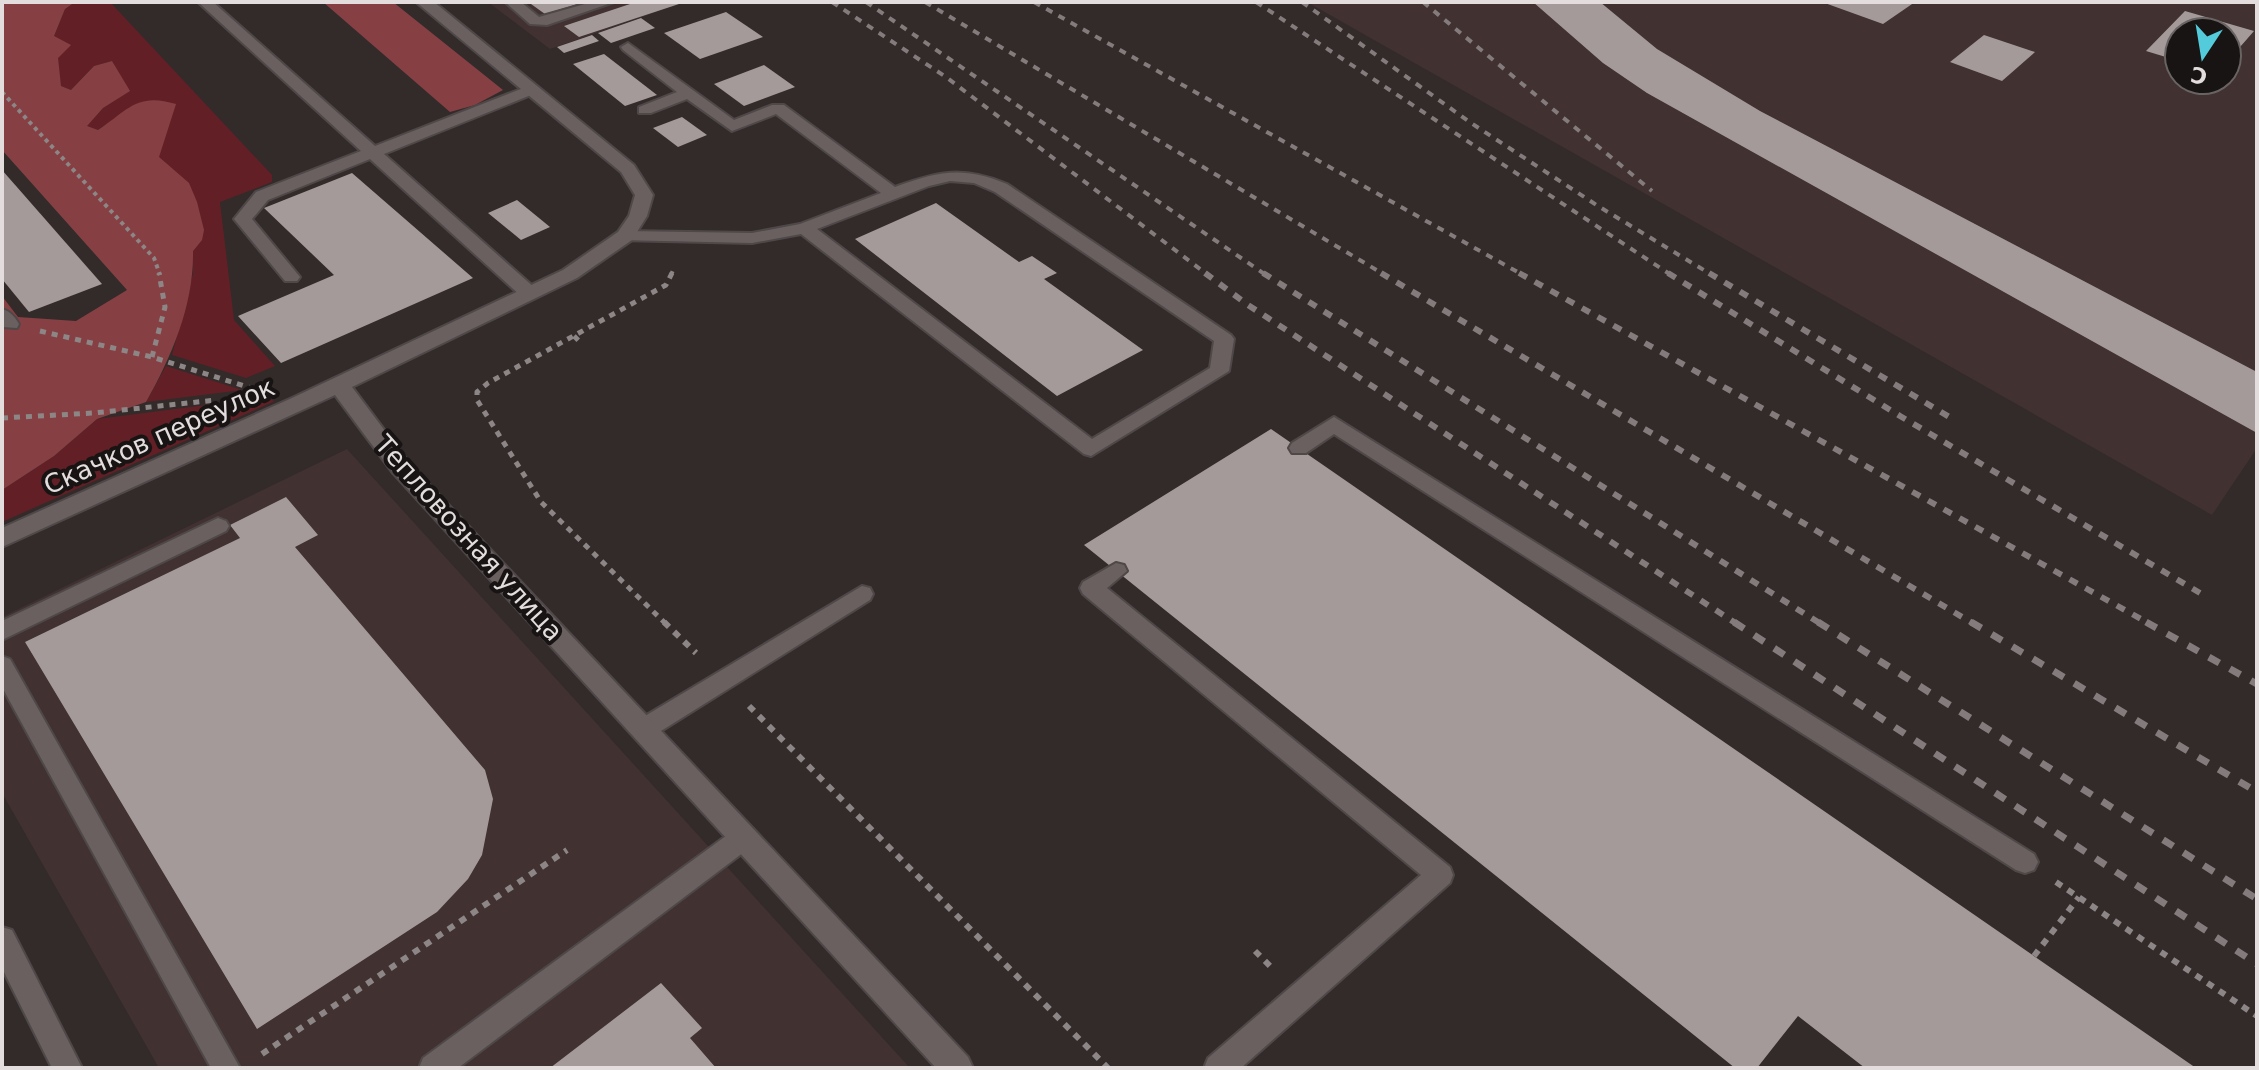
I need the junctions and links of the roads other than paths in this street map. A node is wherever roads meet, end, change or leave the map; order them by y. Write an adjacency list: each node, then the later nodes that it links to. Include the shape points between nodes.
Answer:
1 (205, 2): 9 (lane)
2 (424, 2): 6 (street)
3 (513, 2): 4 (lane, via 535,21 547,21)
4 (607, 2)
5 (628, 47): 7 (lane)
6 (531, 90): 9 (lane); 12 (street, via 628,169 644,195)
7 (686, 94): 8 (lane); 10 (lane, via 732,126 778,108)
8 (645, 110)
9 (372, 151): 13 (lane, via 262,196 243,219); 14 (lane)
10 (895, 195): 11 (lane); 11 (lane, via 950,176 977,178 1001,188 1224,339 1219,371 1091,449)
11 (804, 228): 12 (lane, via 752,238)
12 (625, 236): 14 (street, via 570,274)
13 (291, 277)
14 (529, 293): 15 (street)
15 (339, 385): 18 (street, Скачков переулок); 23 (street, Тепловозная улица, via 401,468)
16 (1299, 448): 25 (lane, via 1334,424)
17 (218, 526): 21 (lane)
18 (2, 538)
19 (1116, 571): 31 (lane, via 1091,588 1440,875)
20 (862, 594): 23 (lane)
21 (2, 631)
22 (2, 665): 27 (lane)
23 (644, 729): 24 (street, Тепловозная улица)
24 (743, 838): 29 (lane); 30 (street, Тепловозная улица)
25 (2025, 862)
26 (2, 939): 28 (lane)
27 (226, 1067)
28 (67, 1068)
29 (434, 1068)
30 (957, 1068)
31 (1219, 1068)

